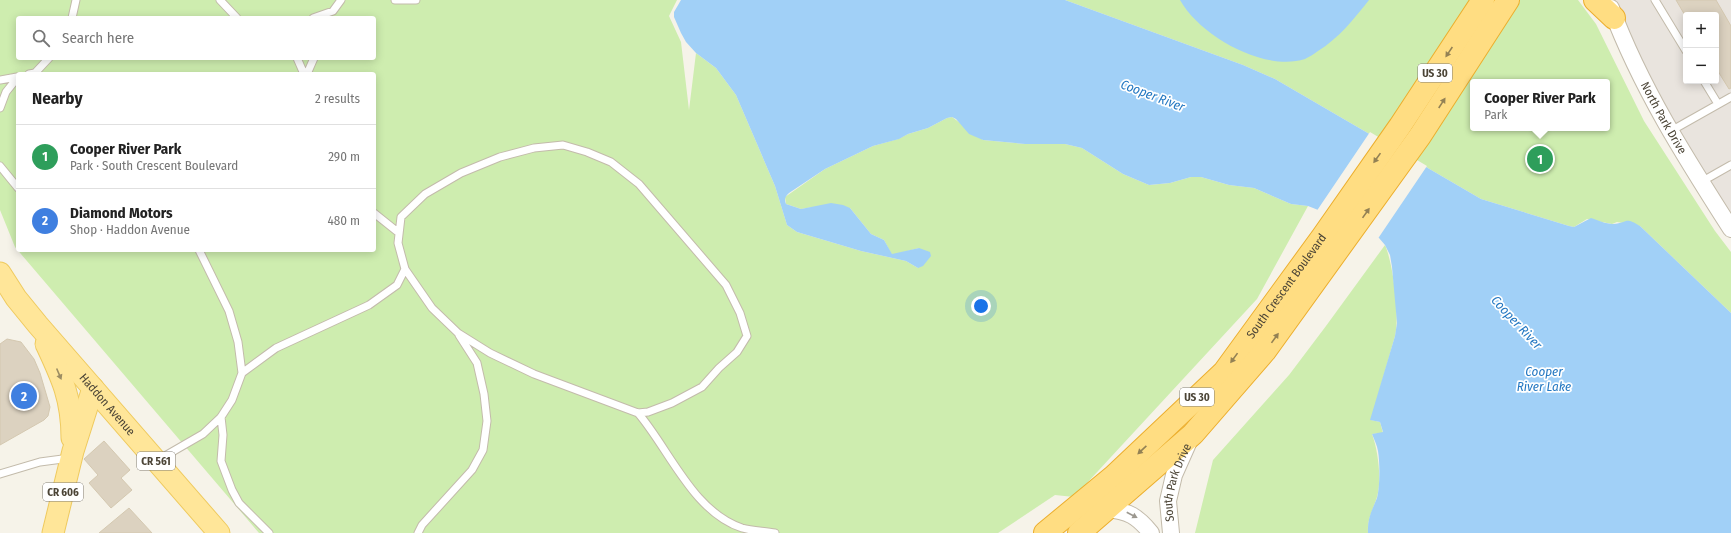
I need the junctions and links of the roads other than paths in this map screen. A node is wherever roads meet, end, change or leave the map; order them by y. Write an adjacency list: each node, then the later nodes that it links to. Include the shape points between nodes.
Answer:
1 (76, 0): 12 (lane)
2 (220, 0): 13 (lane)
3 (340, 0): 11 (lane)
4 (394, 0): 5 (lane)
5 (416, 0)
6 (1483, 0): 55 (highway, South Crescent Boulevard / US 30, one-way to 55, via 1400,126 1224,372 1114,476)
7 (1508, 0): 45 (highway, South Crescent Boulevard / US 30, one-way to 7, via 1265,350 1343,245 1420,136)
8 (1595, 0): 10 (highway)
9 (1655, 0): 14 (lane)
10 (1611, 9): 28 (street, North Park Drive, via 1635,66)
11 (332, 15)
12 (72, 16)
13 (235, 16)
14 (1684, 48)
15 (47, 60): 18 (lane)
16 (298, 60): 19 (lane)
17 (313, 60): 20 (lane)
18 (35, 72)
19 (305, 72)
20 (307, 72)
21 (16, 77): 22 (lane)
22 (0, 80)
23 (16, 80): 27 (lane, via 6,92)
24 (1706, 84): 26 (lane)
25 (1731, 97): 26 (lane)
26 (1718, 104): 28 (lane)
27 (0, 108)
28 (1669, 132): 31 (street, North Park Drive)
29 (1731, 165): 31 (lane)
30 (0, 166): 32 (lane)
31 (1701, 182): 34 (street, North Park Drive)
32 (16, 186)
33 (376, 215): 35 (lane)
34 (1731, 229)
35 (399, 233): 37 (lane, via 398,243); 43 (lane, via 401,217 425,194 461,173 500,157 534,148 563,145 611,162 639,184 726,285 740,313 747,336 737,352 702,387 666,405)
36 (200, 252): 41 (lane, via 229,311 238,342)
37 (405, 269): 40 (lane, via 432,308); 41 (lane, via 397,285 369,305 276,348)
38 (0, 273): 39 (main road, Haddon Avenue / CR 561)
39 (38, 325): 42 (main road, Haddon Avenue / CR 561); 46 (main road, one-way to 46, via 68,397 72,418)
40 (458, 333): 43 (lane, via 490,353 534,374); 53 (lane, via 477,363 484,394 487,421 483,450 472,470 422,525)
41 (242, 373): 44 (lane, via 232,400)
42 (93, 388): 46 (main road, CR 606); 47 (main road, Haddon Avenue / CR 561)
43 (638, 413): 54 (lane, via 692,490 709,507 742,528)
44 (221, 417): 47 (lane, via 203,434); 52 (lane, via 221,461 232,490 239,504)
45 (1193, 434): 49 (highway, South Crescent Boulevard / US 30); 58 (street, South Park Drive, via 1174,475 1168,501)
46 (72, 454): 48 (lane); 50 (main road, CR 606)
47 (156, 461): 51 (main road, Haddon Avenue / CR 561)
48 (0, 474)
49 (1106, 509): 56 (highway, South Crescent Boulevard / US 30); 57 (street, South Park Drive, one-way to 57, via 1129,513)
50 (54, 533)
51 (219, 533)
52 (269, 533)
53 (418, 533)
54 (775, 533)
55 (1045, 533)
56 (1079, 533)
57 (1152, 533)
58 (1171, 533)

